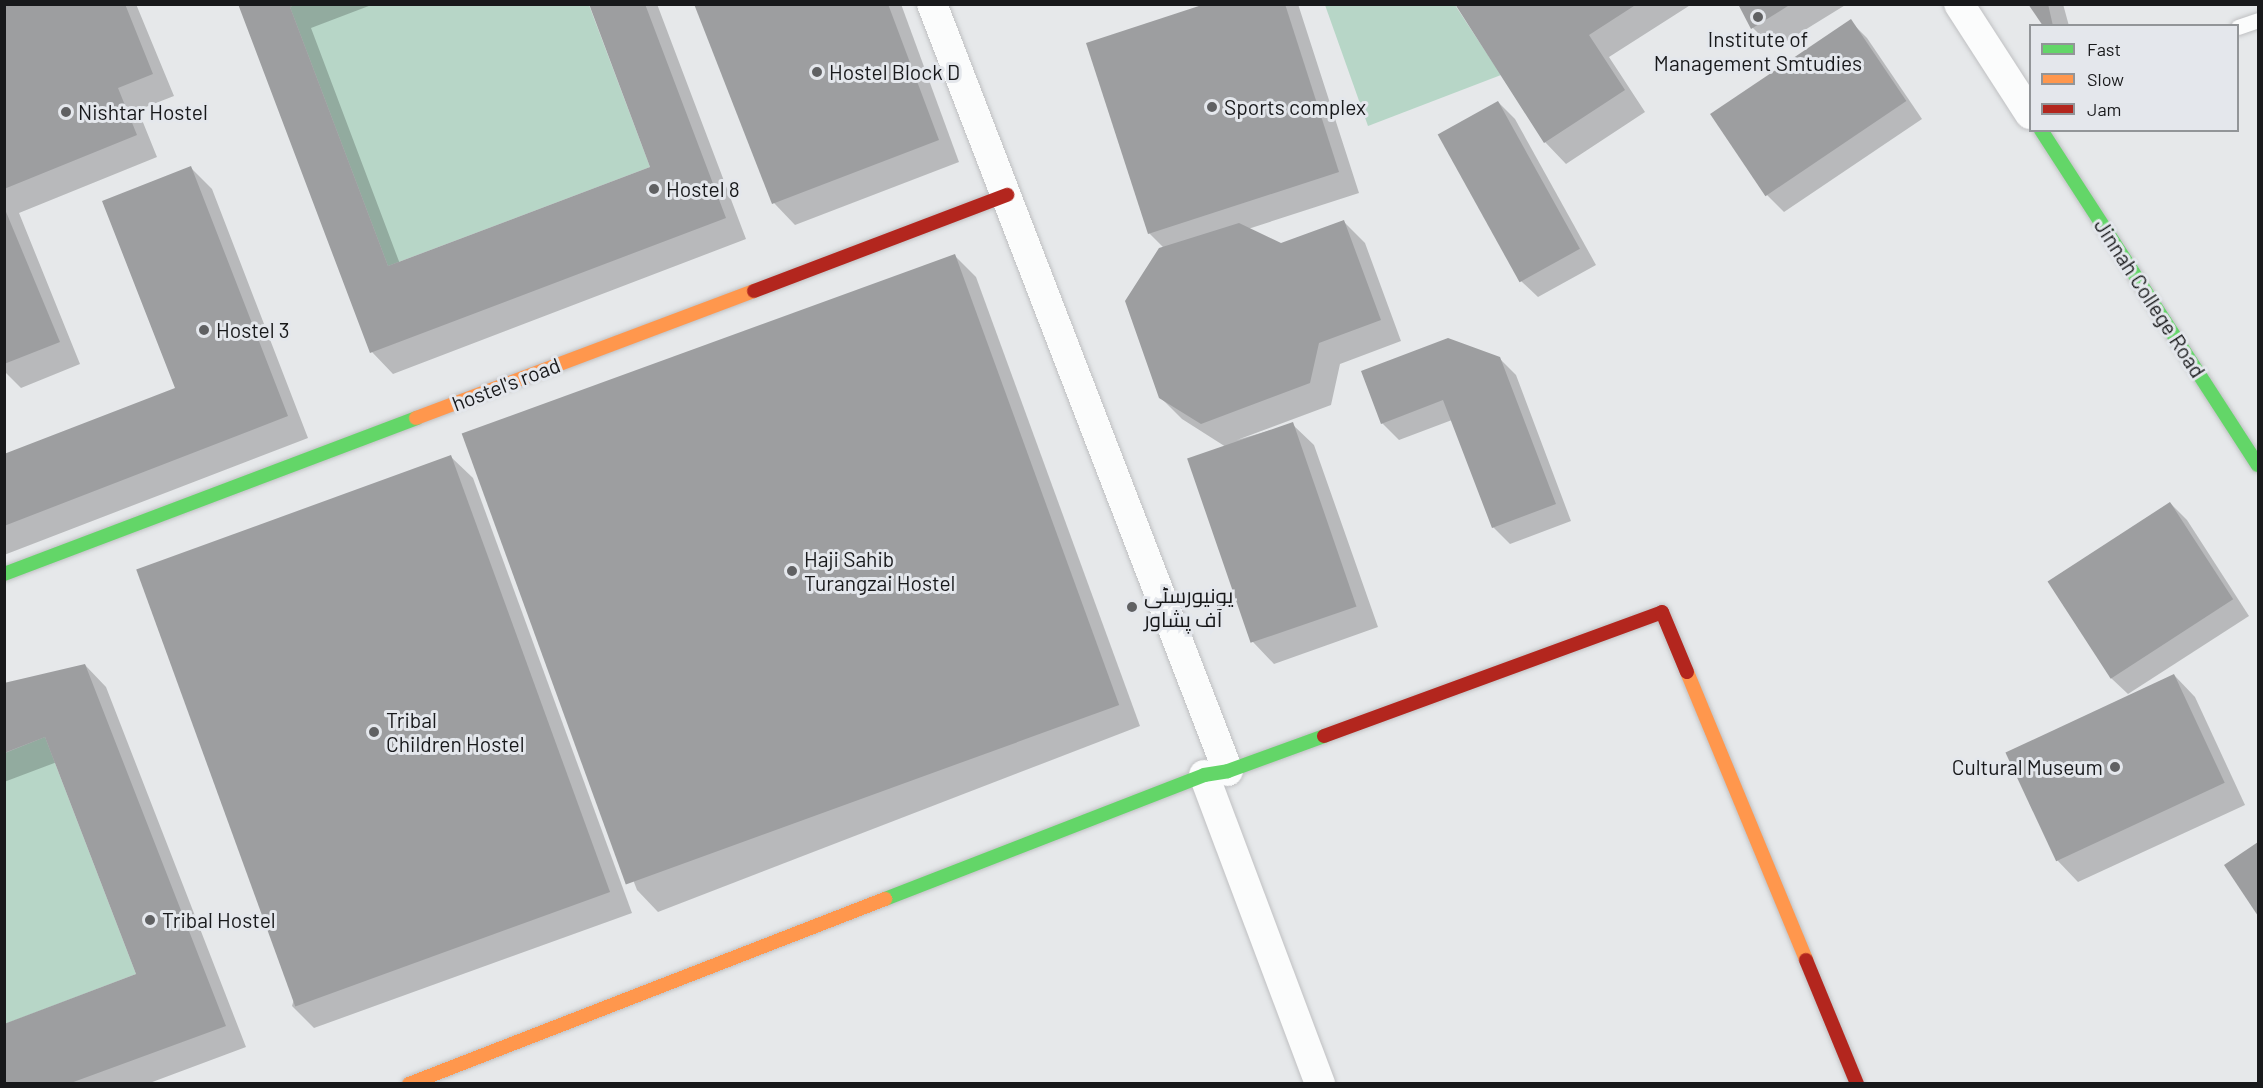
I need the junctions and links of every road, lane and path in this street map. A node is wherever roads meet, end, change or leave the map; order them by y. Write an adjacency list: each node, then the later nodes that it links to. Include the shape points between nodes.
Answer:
1 (932, 4): 7 (street)
2 (1959, 4): 5 (street)
3 (2259, 20): 4 (lane)
4 (2239, 27)
5 (2026, 98)
6 (2042, 132): 8 (street, Jinnah College Road)
7 (1007, 195): 9 (street, hostel's road); 10 (street)
8 (2259, 465)
9 (4, 574)
10 (1216, 773): 11 (street); 12 (street); 13 (street, via 1662,612)
11 (409, 1083)
12 (1320, 1083)
13 (1857, 1083)

